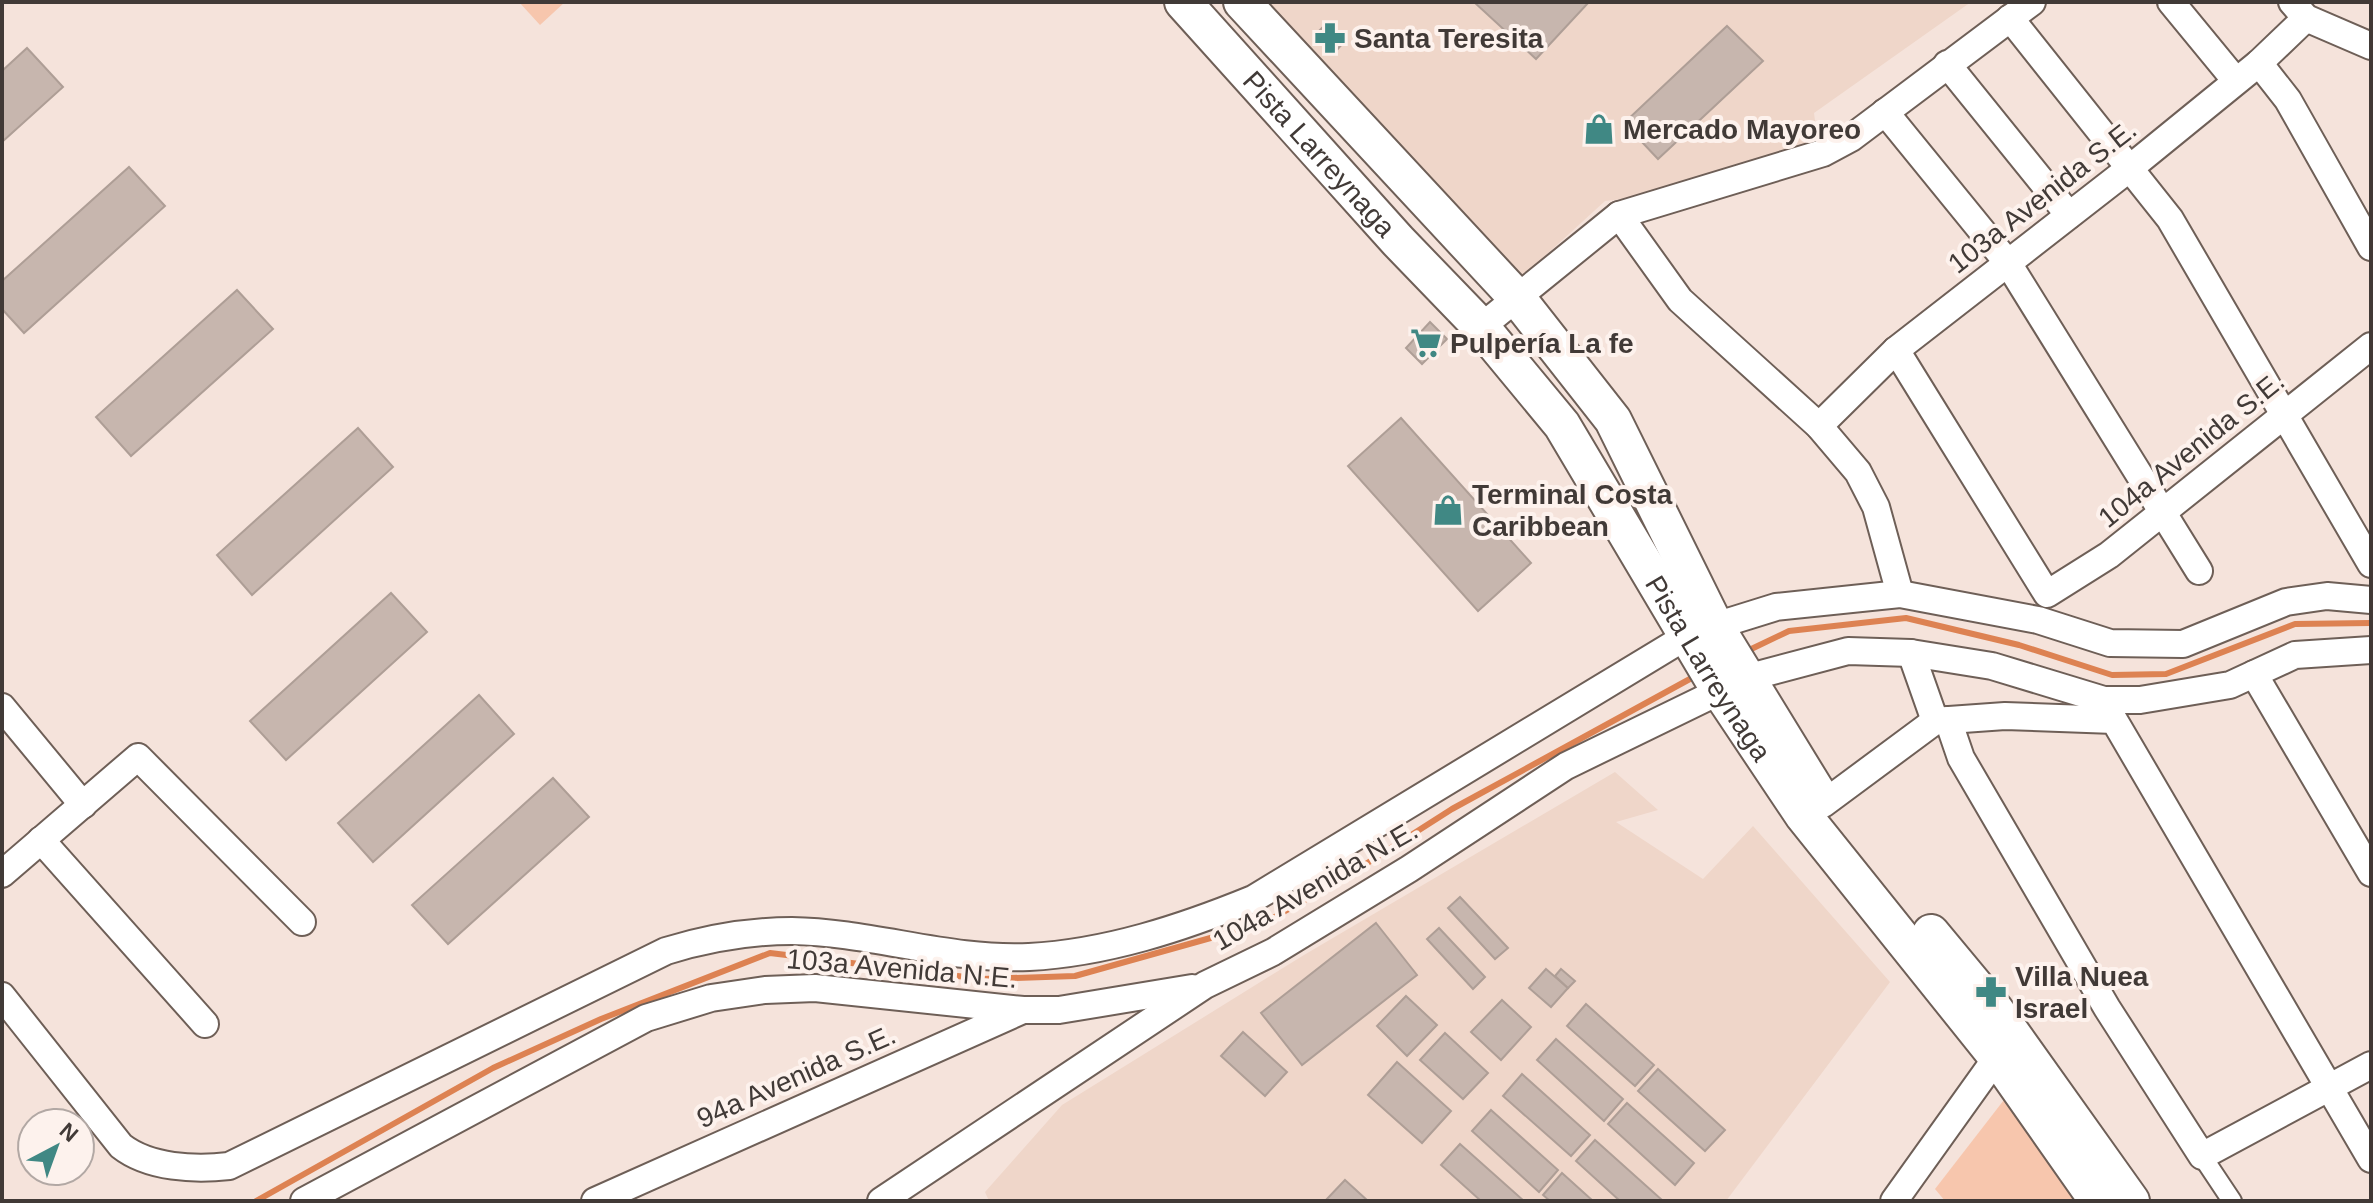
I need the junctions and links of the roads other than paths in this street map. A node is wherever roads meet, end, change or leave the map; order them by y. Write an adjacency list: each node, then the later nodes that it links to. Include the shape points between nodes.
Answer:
1 (1183, 2): 18 (main road, Pista Larreynaga)
2 (1242, 2): 17 (main road, Pista Larreynaga)
3 (2032, 2): 6 (street)
4 (2171, 2): 10 (street)
5 (2299, 10): 7 (street); 8 (street, 103a Avenida S.E.)
6 (2010, 18): 9 (street); 12 (street)
7 (2371, 46)
8 (2259, 63): 10 (street, 103a Avenida S.E.); 15 (street, via 2288,100)
9 (1947, 64): 11 (street); 14 (street)
10 (2236, 81): 12 (street, 103a Avenida S.E.)
11 (1885, 112): 13 (street, via 1823,153); 16 (street)
12 (2130, 168): 14 (street, 103a Avenida S.E.); 21 (street, via 2170,219)
13 (1619, 215): 17 (street); 22 (street, via 1680,300)
14 (2069, 215): 16 (street, 103a Avenida S.E.)
15 (2371, 247)
16 (2008, 263): 20 (street, 103a Avenida S.E.); 23 (street)
17 (1518, 299): 18 (street); 28 (main road, Pista Larreynaga, via 1613,420)
18 (1481, 327): 28 (main road, Pista Larreynaga, via 1562,425)
19 (2371, 346): 21 (street, 104a Avenida S.E.)
20 (1896, 350): 22 (street, 103a Avenida S.E.); 23 (street, 104a Avenida S.E., via 2047,594)
21 (2284, 416): 23 (street, 104a Avenida S.E.); 24 (street)
22 (1819, 426): 26 (street, via 1858,472 1876,507)
23 (2164, 512): 25 (street)
24 (2371, 564)
25 (2199, 571)
26 (1900, 594): 27 (street, via 2038,620 2110,643 2183,644 2286,602 2327,596); 28 (street, via 1776,607)
27 (2371, 600)
28 (1703, 635): 32 (main road, Pista Larreynaga); 44 (street, via 1253,899 1211,916 1127,942 1029,957 795,931 694,942 666,951 229,1166 207,1168 133,1156)
29 (2371, 650): 31 (street, 104a Avenida N.E., via 2295,655)
30 (1911, 653): 32 (street, 104a Avenida N.E., via 1848,651); 33 (street, 104a Avenida N.E., via 1992,666 2104,700); 35 (street)
31 (2254, 674): 33 (street, 104a Avenida N.E., via 2230,685); 40 (street)
32 (1732, 682): 37 (main road, Pista Larreynaga); 43 (street, 104a Avenida N.E., via 1566,766 1273,952); 47 (main road, Pista Larreynaga, via 1803,815)
33 (2140, 700): 36 (street)
34 (2, 707): 38 (street)
35 (1941, 720): 36 (street); 37 (street); 50 (street, via 2107,1008)
36 (2114, 720): 49 (street)
37 (1823, 804): 57 (main road, Pista Larreynaga, via 1995,1010)
38 (83, 805): 39 (street); 42 (street, via 138,757)
39 (41, 840): 41 (street); 46 (street)
40 (2371, 873)
41 (2, 874)
42 (302, 922)
43 (1205, 985): 45 (street, 103a Avenida N.E., via 1098,1006); 55 (street, 104a Avenida N.E.)
44 (2, 996)
45 (1023, 1010): 53 (street, 103a Avenida N.E., via 815,988 711,998 646,1018); 54 (street, 94a Avenida S.E.)
46 (205, 1024)
47 (1997, 1057): 52 (street); 56 (main road, Pista Larreynaga)
48 (2371, 1065): 49 (street)
49 (2327, 1088): 50 (street); 51 (street)
50 (2202, 1156): 58 (street)
51 (2371, 1159)
52 (1903, 1198)
53 (304, 1201)
54 (595, 1201)
55 (881, 1201)
56 (2098, 1201)
57 (2131, 1201)
58 (2232, 1201)

